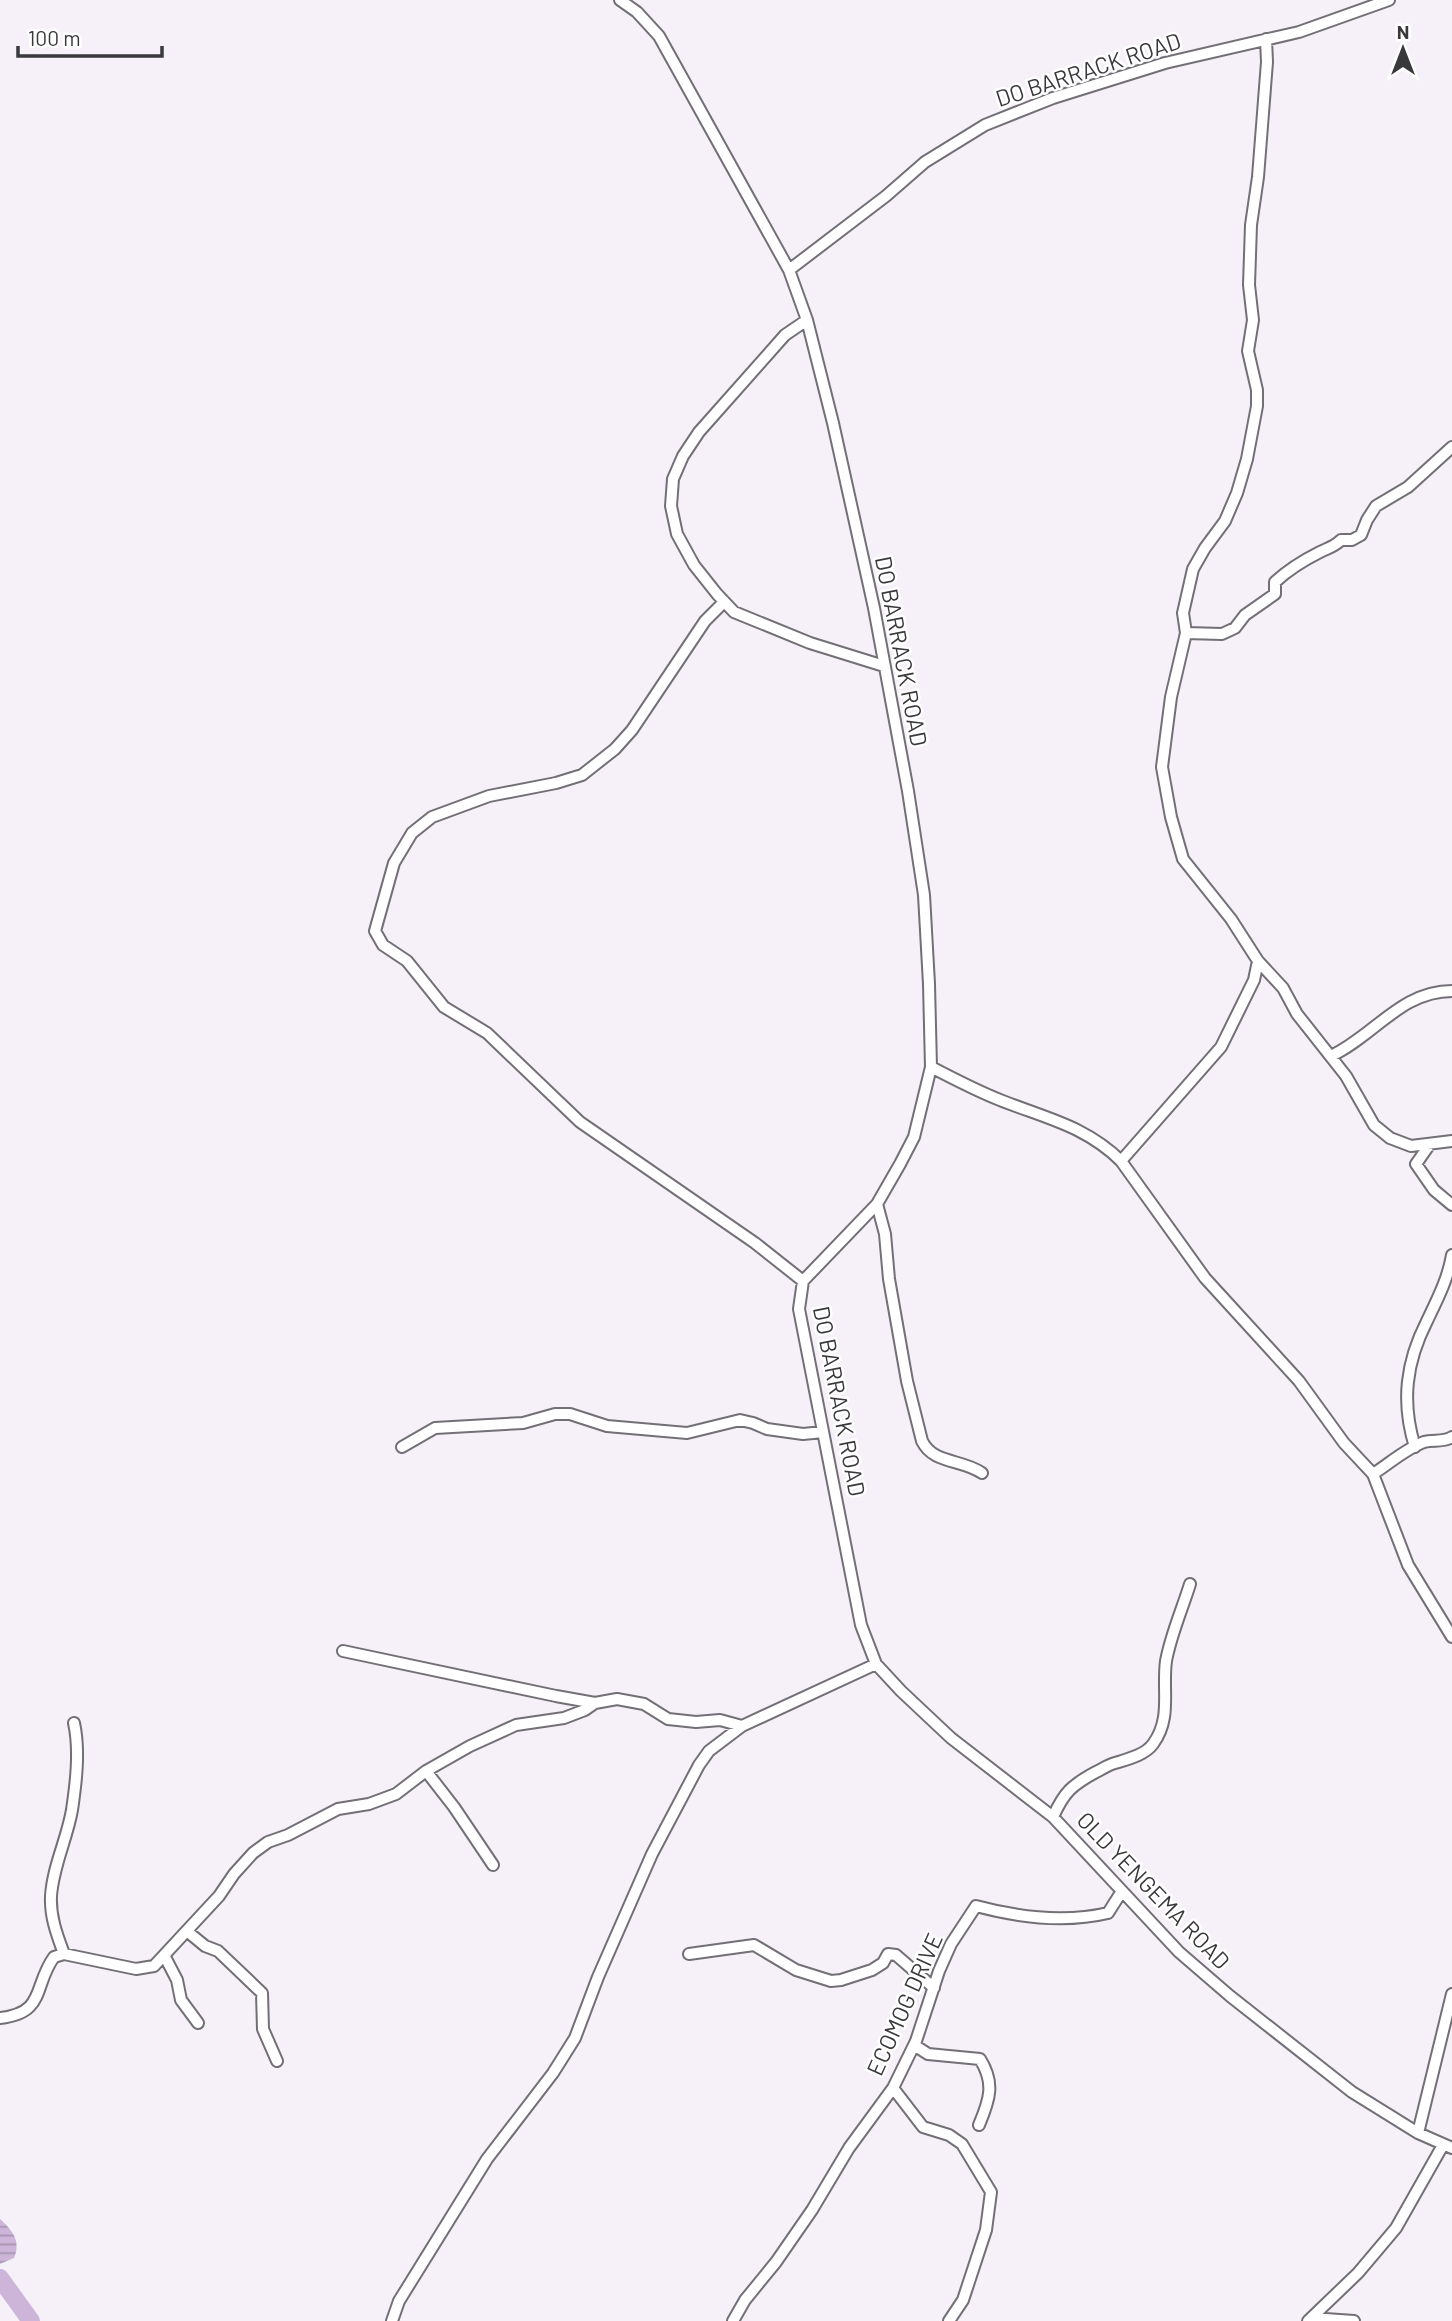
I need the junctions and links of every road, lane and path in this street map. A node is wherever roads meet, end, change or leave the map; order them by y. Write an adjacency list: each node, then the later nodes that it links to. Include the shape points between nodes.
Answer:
1 (621, 0): 4 (street, via 659,36)
2 (1389, 0): 3 (street, DO BARRACK ROAD, via 1299,32)
3 (1266, 38): 4 (street, DO BARRACK ROAD, via 1053,98 985,125 925,162); 8 (street, via 1249,285 1253,320 1248,351 1257,406 1237,493 1225,521 1193,569 1184,613)
4 (789, 270): 5 (street, DO BARRACK ROAD)
5 (807, 320): 7 (street, via 785,335 699,432 673,478 671,506 677,534 694,565); 9 (street, DO BARRACK ROAD)
6 (1452, 447): 8 (street, via 1408,487 1376,506 1361,536 1341,540 1283,574 1275,582 1275,594 1235,628 1222,634)
7 (724, 602): 9 (street, via 734,612 762,624); 20 (street, via 705,621 632,730 582,775 489,796 432,817 412,833 394,863 375,931 383,945 407,961 443,1007 487,1033 580,1122)
8 (1186, 633): 10 (street, via 1162,767 1171,817 1183,859)
9 (884, 666): 13 (street, DO BARRACK ROAD, via 924,895)
10 (1258, 961): 12 (street); 16 (street, via 1254,980 1221,1047)
11 (1452, 991): 12 (street, via 1411,1001)
12 (1331, 1056): 15 (street, via 1374,1125 1410,1146)
13 (931, 1067): 16 (street, via 1080,1131); 17 (street, DO BARRACK ROAD, via 914,1137)
14 (1452, 1141): 15 (street)
15 (1430, 1144): 18 (street, via 1416,1164 1434,1190)
16 (1121, 1161): 26 (street, via 1205,1278 1299,1381)
17 (877, 1204): 20 (street, DO BARRACK ROAD); 25 (street, via 907,1381 922,1441 933,1456)
18 (1452, 1205)
19 (1452, 1255): 24 (street, via 1406,1378)
20 (803, 1281): 21 (street, DO BARRACK ROAD, via 799,1309)
21 (823, 1432): 23 (street, via 767,1429 740,1420 687,1433 607,1426 555,1414 523,1423 435,1428); 30 (street, DO BARRACK ROAD, via 861,1625)
22 (1451, 1439): 24 (street)
23 (402, 1447)
24 (1415, 1447): 26 (street)
25 (982, 1473)
26 (1373, 1474): 28 (street, via 1408,1565)
27 (1190, 1584): 35 (street, via 1166,1664 1165,1722 1159,1735 1150,1748 1081,1779 1066,1791)
28 (1452, 1637)
29 (343, 1651): 31 (street)
30 (876, 1664): 33 (street); 35 (street, OLD YENGEMA ROAD, via 951,1738)
31 (595, 1703): 33 (street, via 617,1699 644,1704 668,1719 720,1720); 34 (street, via 564,1718 516,1725)
32 (74, 1723): 39 (street, via 78,1740 72,1811 51,1896 53,1926)
33 (742, 1726): 53 (street, via 709,1751 689,1782 641,1877 575,2038 487,2159 399,2301)
34 (426, 1771): 36 (street); 38 (street, via 396,1794 338,1809 268,1842 234,1874)
35 (1053, 1817): 37 (street, OLD YENGEMA ROAD)
36 (493, 1865)
37 (1122, 1891): 42 (street, ECOMOG DRIVE, via 1108,1913 1093,1916 1036,1916 975,1906 951,1944); 50 (street, OLD YENGEMA ROAD, via 1179,1952 1230,1996 1352,2092)
38 (188, 1931): 41 (street); 47 (street, via 205,1947 218,1951 262,1993 262,2029)
39 (64, 1954): 41 (street, via 136,1969 154,1966); 44 (street, via 54,1957 45,1968 39,1994 27,2011)
40 (689, 1954): 42 (street, via 754,1945 783,1965 831,1980 872,1970 883,1964 888,1954 896,1955)
41 (164, 1957): 45 (street, via 177,1980 181,2000)
42 (934, 1988): 46 (street, ECOMOG DRIVE)
43 (1452, 1994): 50 (street)
44 (0, 2018)
45 (198, 2023)
46 (914, 2045): 48 (street, ECOMOG DRIVE); 49 (street, via 928,2054 980,2059 990,2082)
47 (277, 2061)
48 (893, 2088): 54 (street, ECOMOG DRIVE); 55 (street, via 923,2127 962,2144 991,2192 986,2230 963,2300)
49 (979, 2125)
50 (1418, 2133): 51 (street, OLD YENGEMA ROAD)
51 (1447, 2147): 52 (street, via 1396,2228)
52 (1310, 2319): 56 (street)
53 (392, 2321)
54 (733, 2321)
55 (949, 2321)
56 (1354, 2321)

